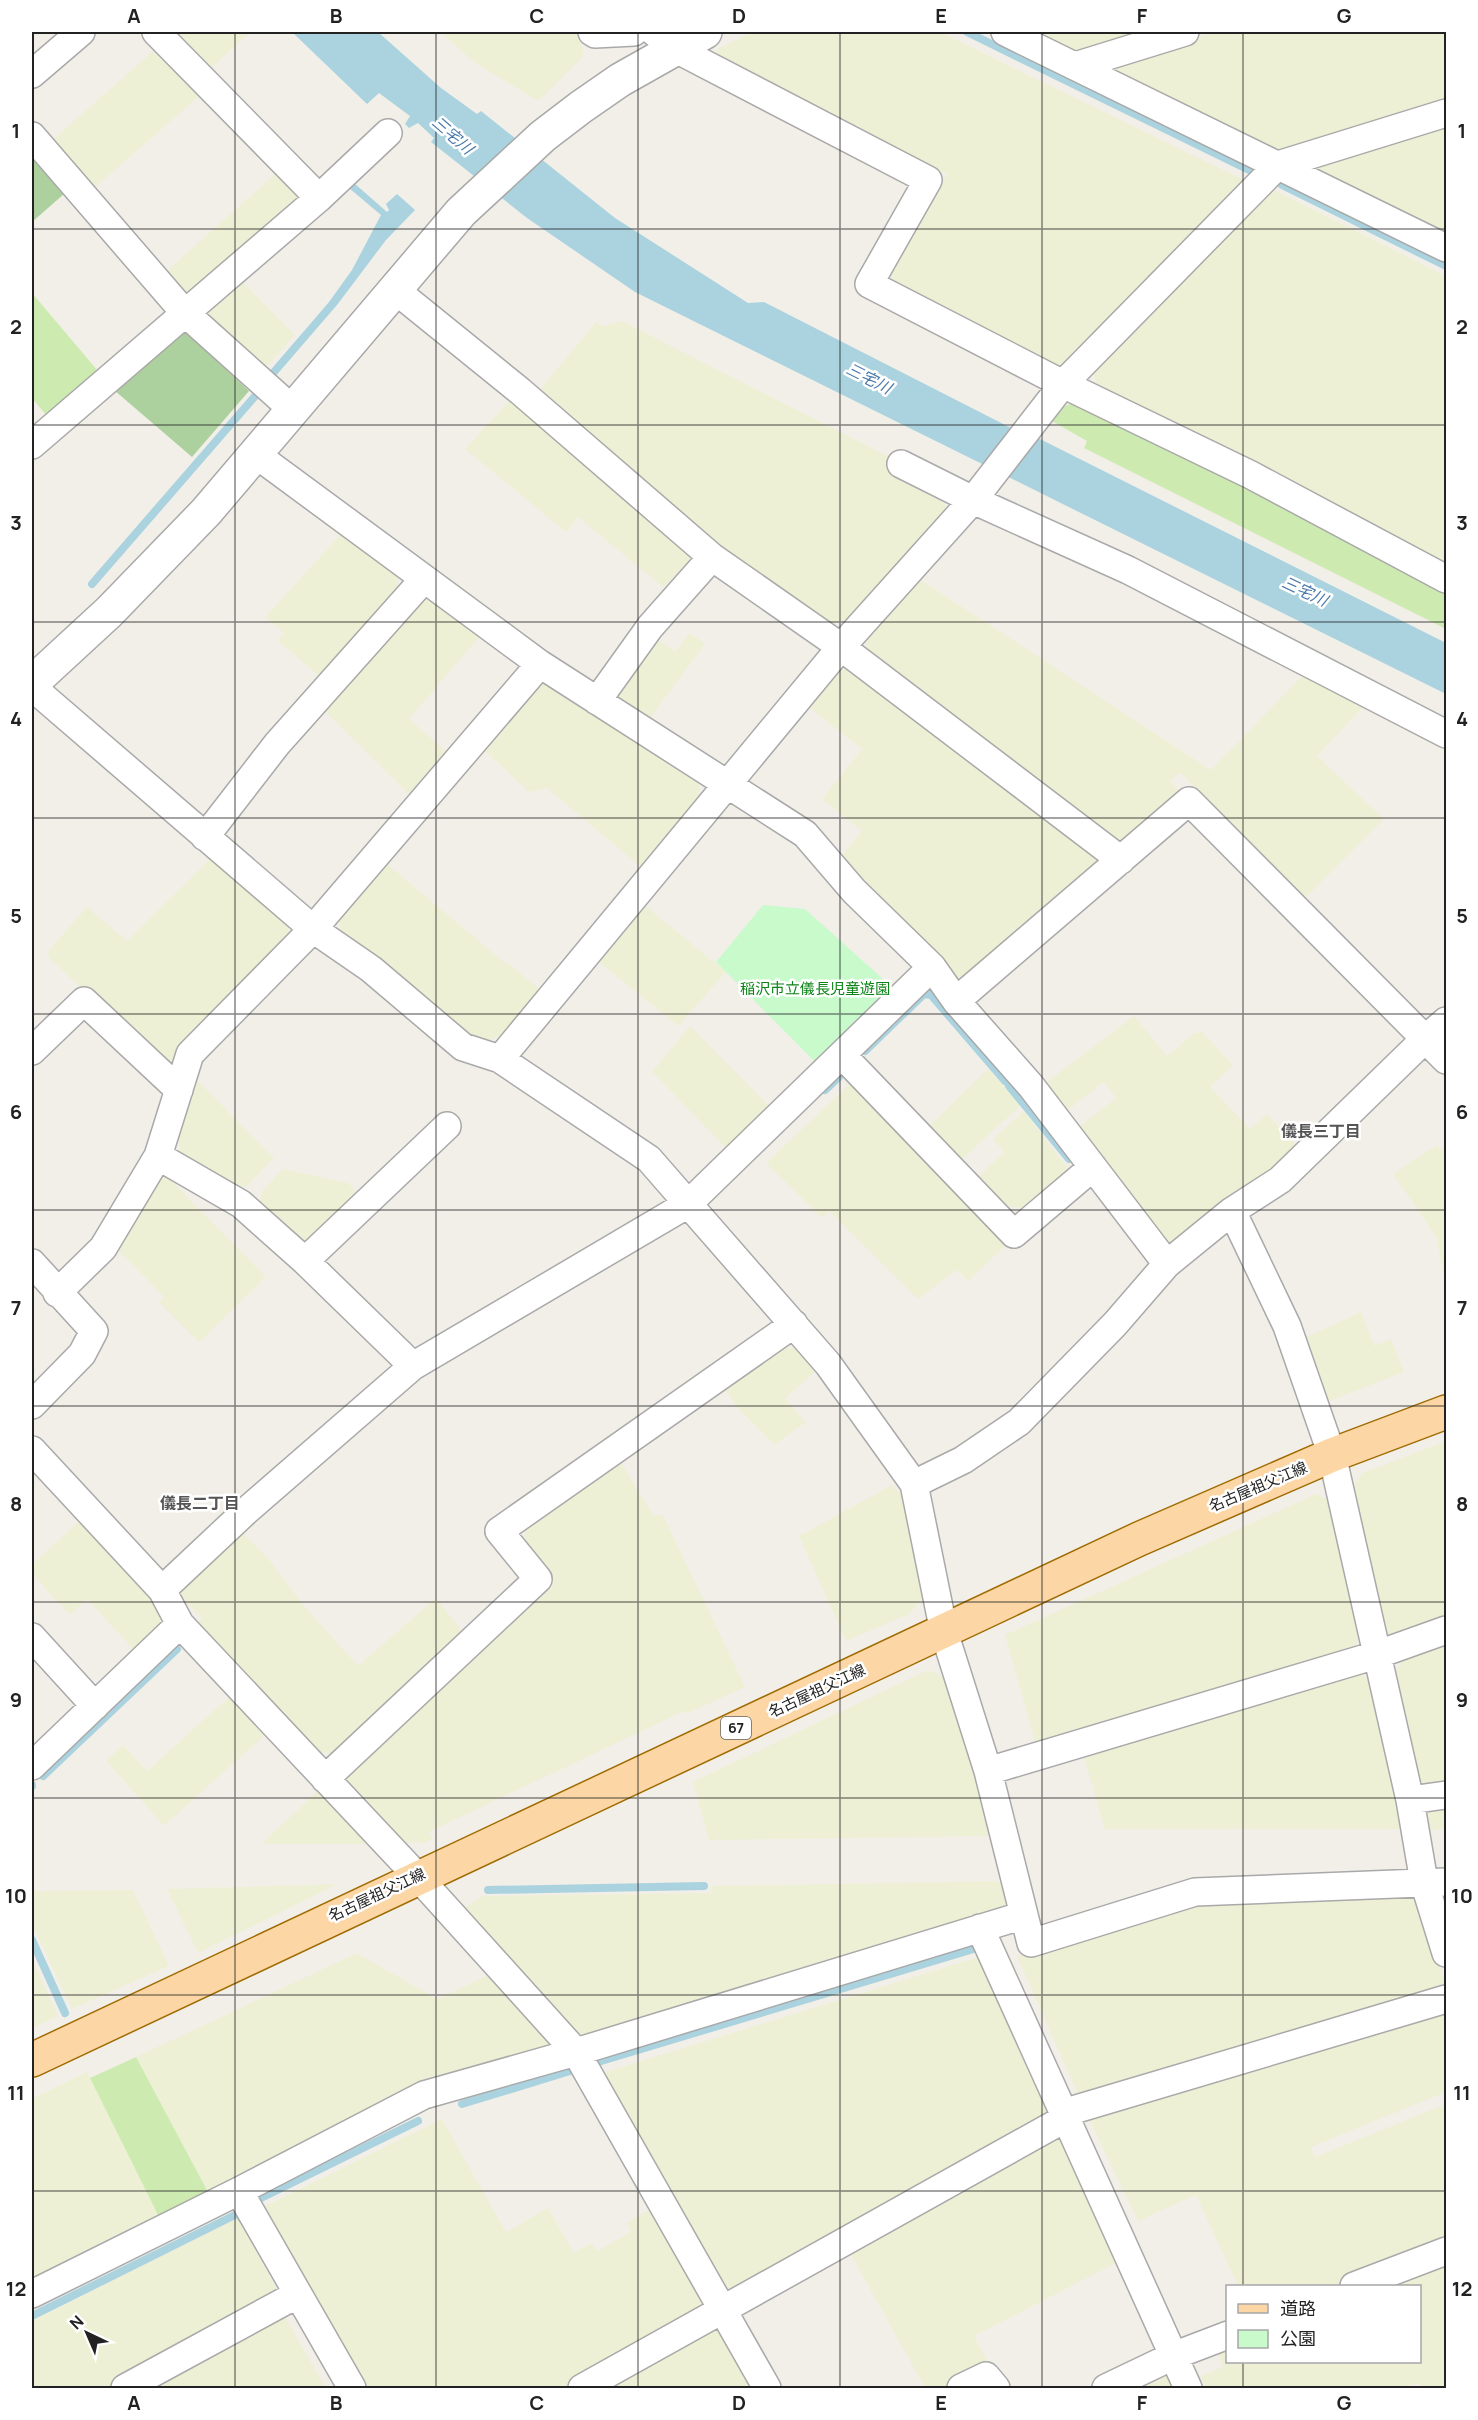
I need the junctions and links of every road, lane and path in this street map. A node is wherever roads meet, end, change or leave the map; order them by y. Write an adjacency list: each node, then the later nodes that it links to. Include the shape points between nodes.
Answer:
1 (81, 32): 10 (street)
2 (156, 32): 15 (street)
3 (592, 32): 4 (street)
4 (634, 32)
5 (705, 32): 8 (street)
6 (1005, 32): 9 (street)
7 (1185, 32): 9 (street)
8 (664, 40): 17 (street, via 620,80 543,136 473,200); 19 (street, via 928,180 869,284)
9 (1075, 66): 14 (street)
10 (32, 74)
11 (1446, 113): 14 (street)
12 (388, 134): 15 (street)
13 (32, 136): 18 (street)
14 (1278, 165): 16 (street); 19 (street)
15 (319, 198): 18 (street)
16 (1446, 248)
17 (394, 289): 20 (street); 25 (street, via 520,390)
18 (184, 312): 20 (street); 21 (street)
19 (1056, 394): 24 (street); 27 (street, via 1251,475)
20 (292, 409): 22 (street)
21 (32, 445)
22 (254, 453): 26 (street); 30 (street, via 206,512)
23 (900, 464): 24 (street)
24 (977, 495): 28 (street); 32 (street)
25 (712, 557): 28 (street); 31 (street, via 650,627)
26 (424, 579): 29 (street); 34 (street, via 277,744)
27 (1446, 579)
28 (841, 647): 33 (street); 35 (street)
29 (540, 664): 31 (street); 36 (street)
30 (32, 685): 34 (street)
31 (597, 701): 33 (street)
32 (1446, 734)
33 (726, 785): 37 (street, via 805,834 854,891); 43 (street)
34 (205, 837): 36 (street)
35 (1121, 860): 38 (street); 40 (street, via 1189,801)
36 (313, 929): 43 (street, via 371,969 463,1047); 45 (street, via 190,1054)
37 (932, 967): 38 (street); 42 (street)
38 (956, 1001): 48 (street, via 1031,1086)
39 (1446, 1021): 40 (street)
40 (1425, 1039): 44 (street); 50 (street, via 1280,1180)
41 (32, 1051): 45 (street, via 84,1001)
42 (842, 1054): 48 (street, via 1014,1234); 49 (street)
43 (500, 1059): 49 (street, via 649,1159)
44 (1446, 1060)
45 (179, 1089): 47 (street)
46 (447, 1126): 51 (street)
47 (158, 1156): 51 (street, via 241,1204); 54 (street, via 103,1248)
48 (1093, 1167): 53 (street)
49 (688, 1203): 55 (street); 56 (street)
50 (1232, 1212): 53 (street); 60 (street, via 1287,1326)
51 (305, 1261): 56 (street)
52 (32, 1263): 54 (street)
53 (1167, 1264): 61 (street, via 1020,1422 963,1460)
54 (57, 1293): 57 (street, via 94,1331 82,1354)
55 (794, 1324): 61 (street, via 828,1364); 71 (street, via 500,1531 538,1579)
56 (413, 1366): 62 (street)
57 (32, 1405)
58 (1446, 1412): 60 (main road, 名古屋祖父江線 / 67)
59 (32, 1450): 62 (street)
60 (1332, 1455): 65 (main road, 名古屋祖父江線 / 67, via 1139,1539); 67 (street)
61 (914, 1484): 65 (street)
62 (162, 1590): 63 (street)
63 (180, 1624): 68 (street); 71 (street)
64 (1446, 1630): 67 (street)
65 (944, 1632): 70 (street); 74 (main road, 名古屋祖父江線 / 67)
66 (32, 1636): 68 (street)
67 (1376, 1655): 70 (street); 73 (street)
68 (95, 1706): 69 (street)
69 (32, 1766)
70 (988, 1771): 76 (street)
71 (325, 1779): 74 (street)
72 (1446, 1795): 73 (street)
73 (1410, 1800): 75 (street)
74 (417, 1876): 80 (street); 81 (main road, 名古屋祖父江線 / 67)
75 (1435, 1882): 76 (street, via 1195,1892 1031,1943); 78 (street)
76 (1024, 1915): 77 (street)
77 (980, 1928): 80 (street); 82 (street)
78 (1446, 1953)
79 (1446, 1999): 82 (street)
80 (576, 2052): 83 (street, via 424,2095); 88 (street)
81 (32, 2060)
82 (1064, 2116): 88 (street); 90 (street)
83 (240, 2191): 86 (street); 87 (street)
84 (1446, 2251): 85 (street)
85 (1357, 2285)
86 (32, 2294)
87 (298, 2294): 91 (street); 92 (street)
88 (722, 2310): 93 (street); 94 (street)
89 (1226, 2335): 90 (street)
90 (1173, 2356): 97 (street); 98 (street)
91 (125, 2388)
92 (352, 2388)
93 (582, 2388)
94 (767, 2388)
95 (961, 2388): 96 (street, via 986,2376)
96 (996, 2388)
97 (1106, 2388)
98 (1188, 2388)

